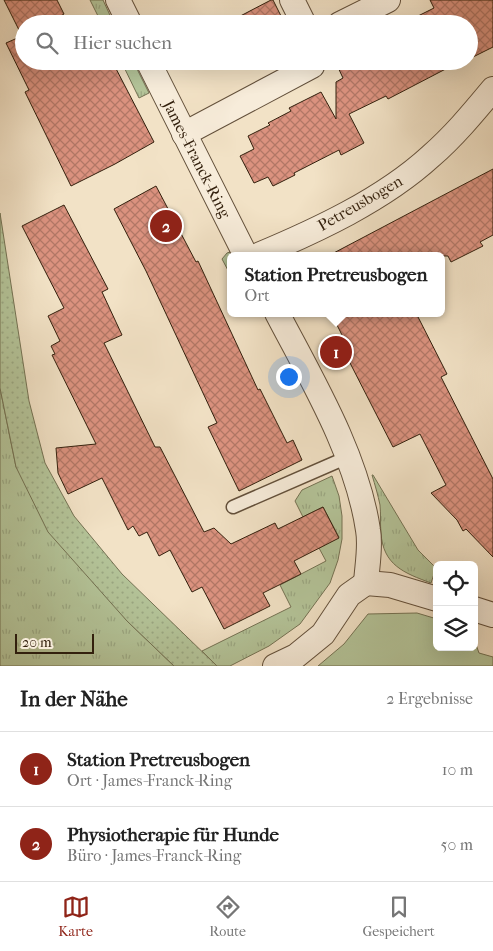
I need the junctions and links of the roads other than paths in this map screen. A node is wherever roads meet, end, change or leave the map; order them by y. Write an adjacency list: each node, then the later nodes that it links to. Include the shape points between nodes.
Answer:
1 (118, 0): 4 (street)
2 (292, 0): 5 (street)
3 (388, 0): 6 (street)
4 (126, 15)
5 (300, 15)
6 (358, 15)
7 (152, 70): 10 (street, James-Franck-Ring)
8 (304, 70): 10 (street)
9 (493, 90): 12 (street, Petreusbogen, via 430,158 401,181 373,199)
10 (184, 134): 11 (street, James-Franck-Ring)
11 (244, 252)
12 (265, 252)
13 (278, 317): 14 (street, via 318,391)
14 (348, 457): 15 (lane); 16 (street, via 360,488 369,532)
15 (233, 507)
16 (366, 583): 17 (street, via 390,585); 20 (street, via 350,595 323,634 296,656)
17 (433, 597)
18 (478, 611): 19 (street)
19 (493, 615)
20 (275, 666)

